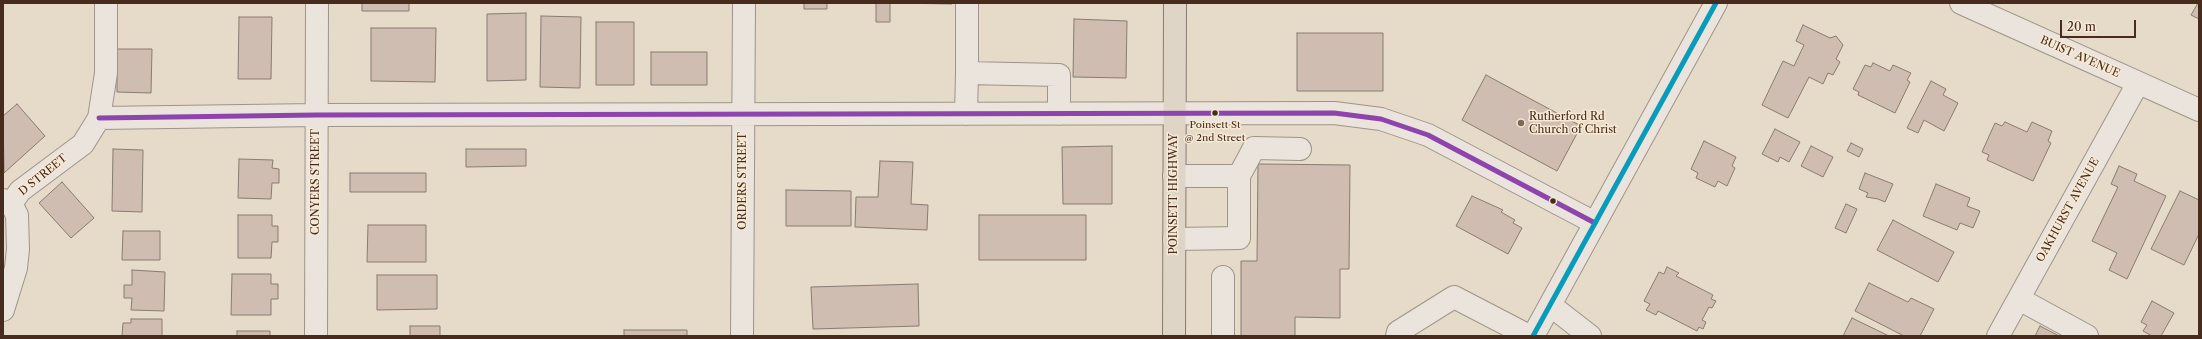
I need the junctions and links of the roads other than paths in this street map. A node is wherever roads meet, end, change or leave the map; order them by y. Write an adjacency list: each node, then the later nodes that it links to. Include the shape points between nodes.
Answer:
1 (106, 3): 17 (street, via 106,73)
2 (317, 3): 15 (street, CONYERS STREET)
3 (744, 3): 16 (street, ORDERS STREET)
4 (967, 3): 8 (street)
5 (1175, 3): 11 (highway, POINSETT HIGHWAY)
6 (1716, 3): 23 (street)
7 (1961, 3): 9 (street, BUIST AVENUE)
8 (967, 73): 13 (street); 14 (street, via 1059,75)
9 (2138, 83): 10 (street, BUIST AVENUE); 26 (street, OAKHURST AVENUE)
10 (2199, 110)
11 (1174, 113): 12 (street); 14 (street); 20 (highway, POINSETT HIGHWAY)
12 (1253, 113): 18 (street); 23 (street, via 1352,114 1395,124 1442,141)
13 (966, 114): 14 (street); 16 (street)
14 (1060, 114)
15 (316, 115): 16 (street); 17 (street); 29 (street, CONYERS STREET)
16 (744, 115): 30 (street, ORDERS STREET)
17 (99, 118): 22 (street, D STREET, via 83,144)
18 (1254, 148): 19 (street); 21 (street)
19 (1300, 149)
20 (1174, 176): 21 (street); 24 (highway, POINSETT HIGHWAY)
21 (1239, 176): 24 (street, via 1239,238)
22 (7, 202): 28 (street, D STREET, via 17,215 18,249 16,268)
23 (1595, 223): 27 (street)
24 (1174, 238): 31 (highway, POINSETT HIGHWAY)
25 (1223, 277): 32 (street)
26 (2019, 300): 37 (street, OAKHURST AVENUE); 38 (street)
27 (1550, 305): 35 (street); 36 (street)
28 (3, 310)
29 (316, 336)
30 (742, 336)
31 (1174, 336)
32 (1223, 336)
33 (1397, 336): 34 (street, via 1398,332 1454,297)
34 (1530, 336)
35 (1533, 336)
36 (1590, 336)
37 (1998, 336)
38 (2087, 336)

